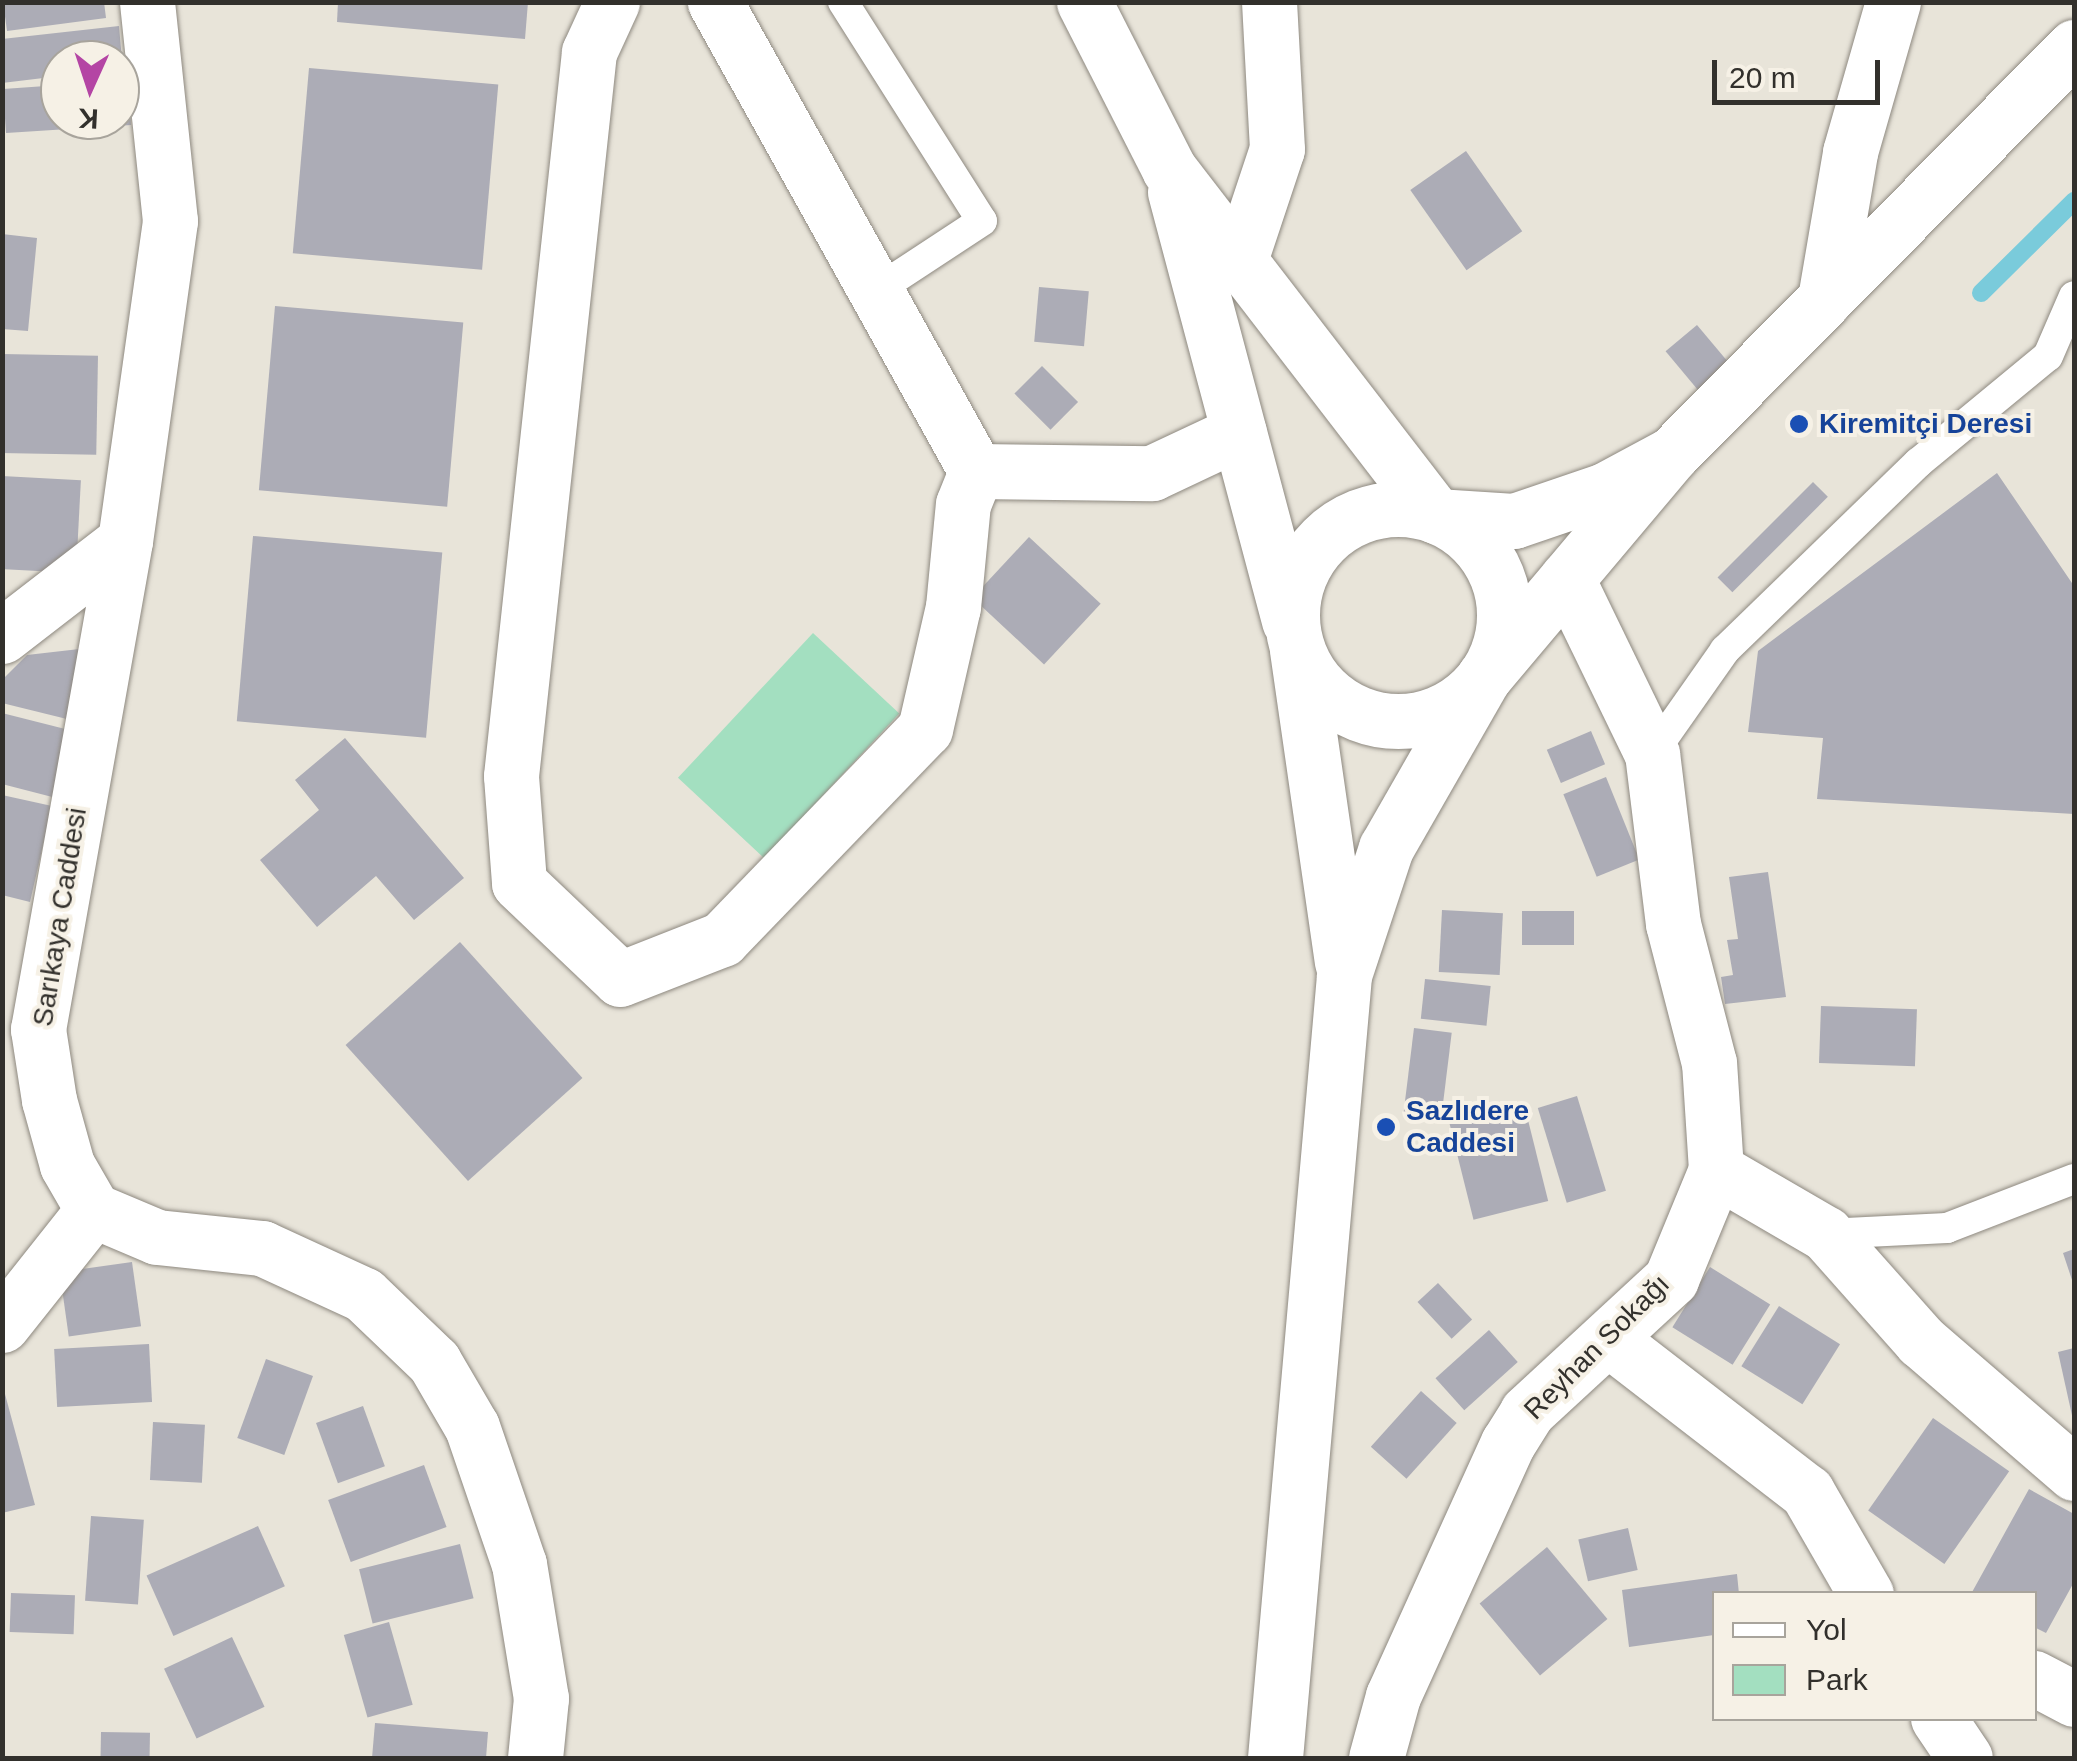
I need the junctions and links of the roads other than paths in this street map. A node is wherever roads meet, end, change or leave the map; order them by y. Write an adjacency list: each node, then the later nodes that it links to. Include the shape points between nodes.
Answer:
1 (147, 2): 18 (street, Sarıkaya Caddesi, via 170,222)
2 (612, 2): 16 (street, via 590,52 511,776 519,882 620,979 722,939 925,729 953,607 963,504)
3 (715, 2): 11 (street)
4 (843, 2): 11 (lane, via 982,221)
5 (1084, 2): 9 (street)
6 (1269, 2): 10 (street, via 1277,149)
7 (1893, 2): 13 (street, via 1850,152)
8 (2074, 46): 13 (street)
9 (1169, 170): 10 (street); 14 (street)
10 (1240, 260): 17 (street)
11 (880, 288): 16 (street)
12 (2074, 296): 23 (lane, via 2048,356 1918,463 1725,650)
13 (1825, 299): 15 (street)
14 (1239, 432): 16 (street, via 1152,473); 21 (street)
15 (1672, 454): 17 (street, via 1605,490 1514,521); 19 (street)
16 (976, 470)
17 (1436, 516): 21 (street, via 1368,514 1312,552 1290,616); 22 (street, via 1486,556 1500,585 1499,649)
18 (125, 540): 20 (street); 27 (street, Sarıkaya Caddesi, via 38,1029 67,1166)
19 (1567, 579): 22 (street); 23 (street, Reyhan Sokağı)
20 (2, 636)
21 (1296, 650): 22 (street, via 1336,703 1398,722 1461,701); 24 (street)
22 (1484, 677): 24 (street, via 1386,848)
23 (1652, 754): 25 (street, Reyhan Sokağı, via 1673,924 1709,1063)
24 (1344, 975): 37 (street)
25 (1716, 1170): 28 (street); 30 (street, Reyhan Sokağı, via 1671,1279)
26 (2074, 1178): 28 (lane, via 1947,1228)
27 (93, 1210): 29 (street); 36 (street, via 157,1237 262,1248 364,1295 434,1362 472,1427 519,1564 540,1698)
28 (1826, 1234): 31 (street, via 1922,1341)
29 (2, 1325)
30 (1610, 1340): 32 (street, via 1807,1492); 38 (street, Reyhan Sokağı, via 1527,1412 1508,1443 1392,1696)
31 (2074, 1473)
32 (1867, 1591)
33 (2037, 1680): 34 (street)
34 (2074, 1699)
35 (1940, 1721): 39 (street)
36 (535, 1758)
37 (1275, 1758)
38 (1376, 1758)
39 (1966, 1758)

